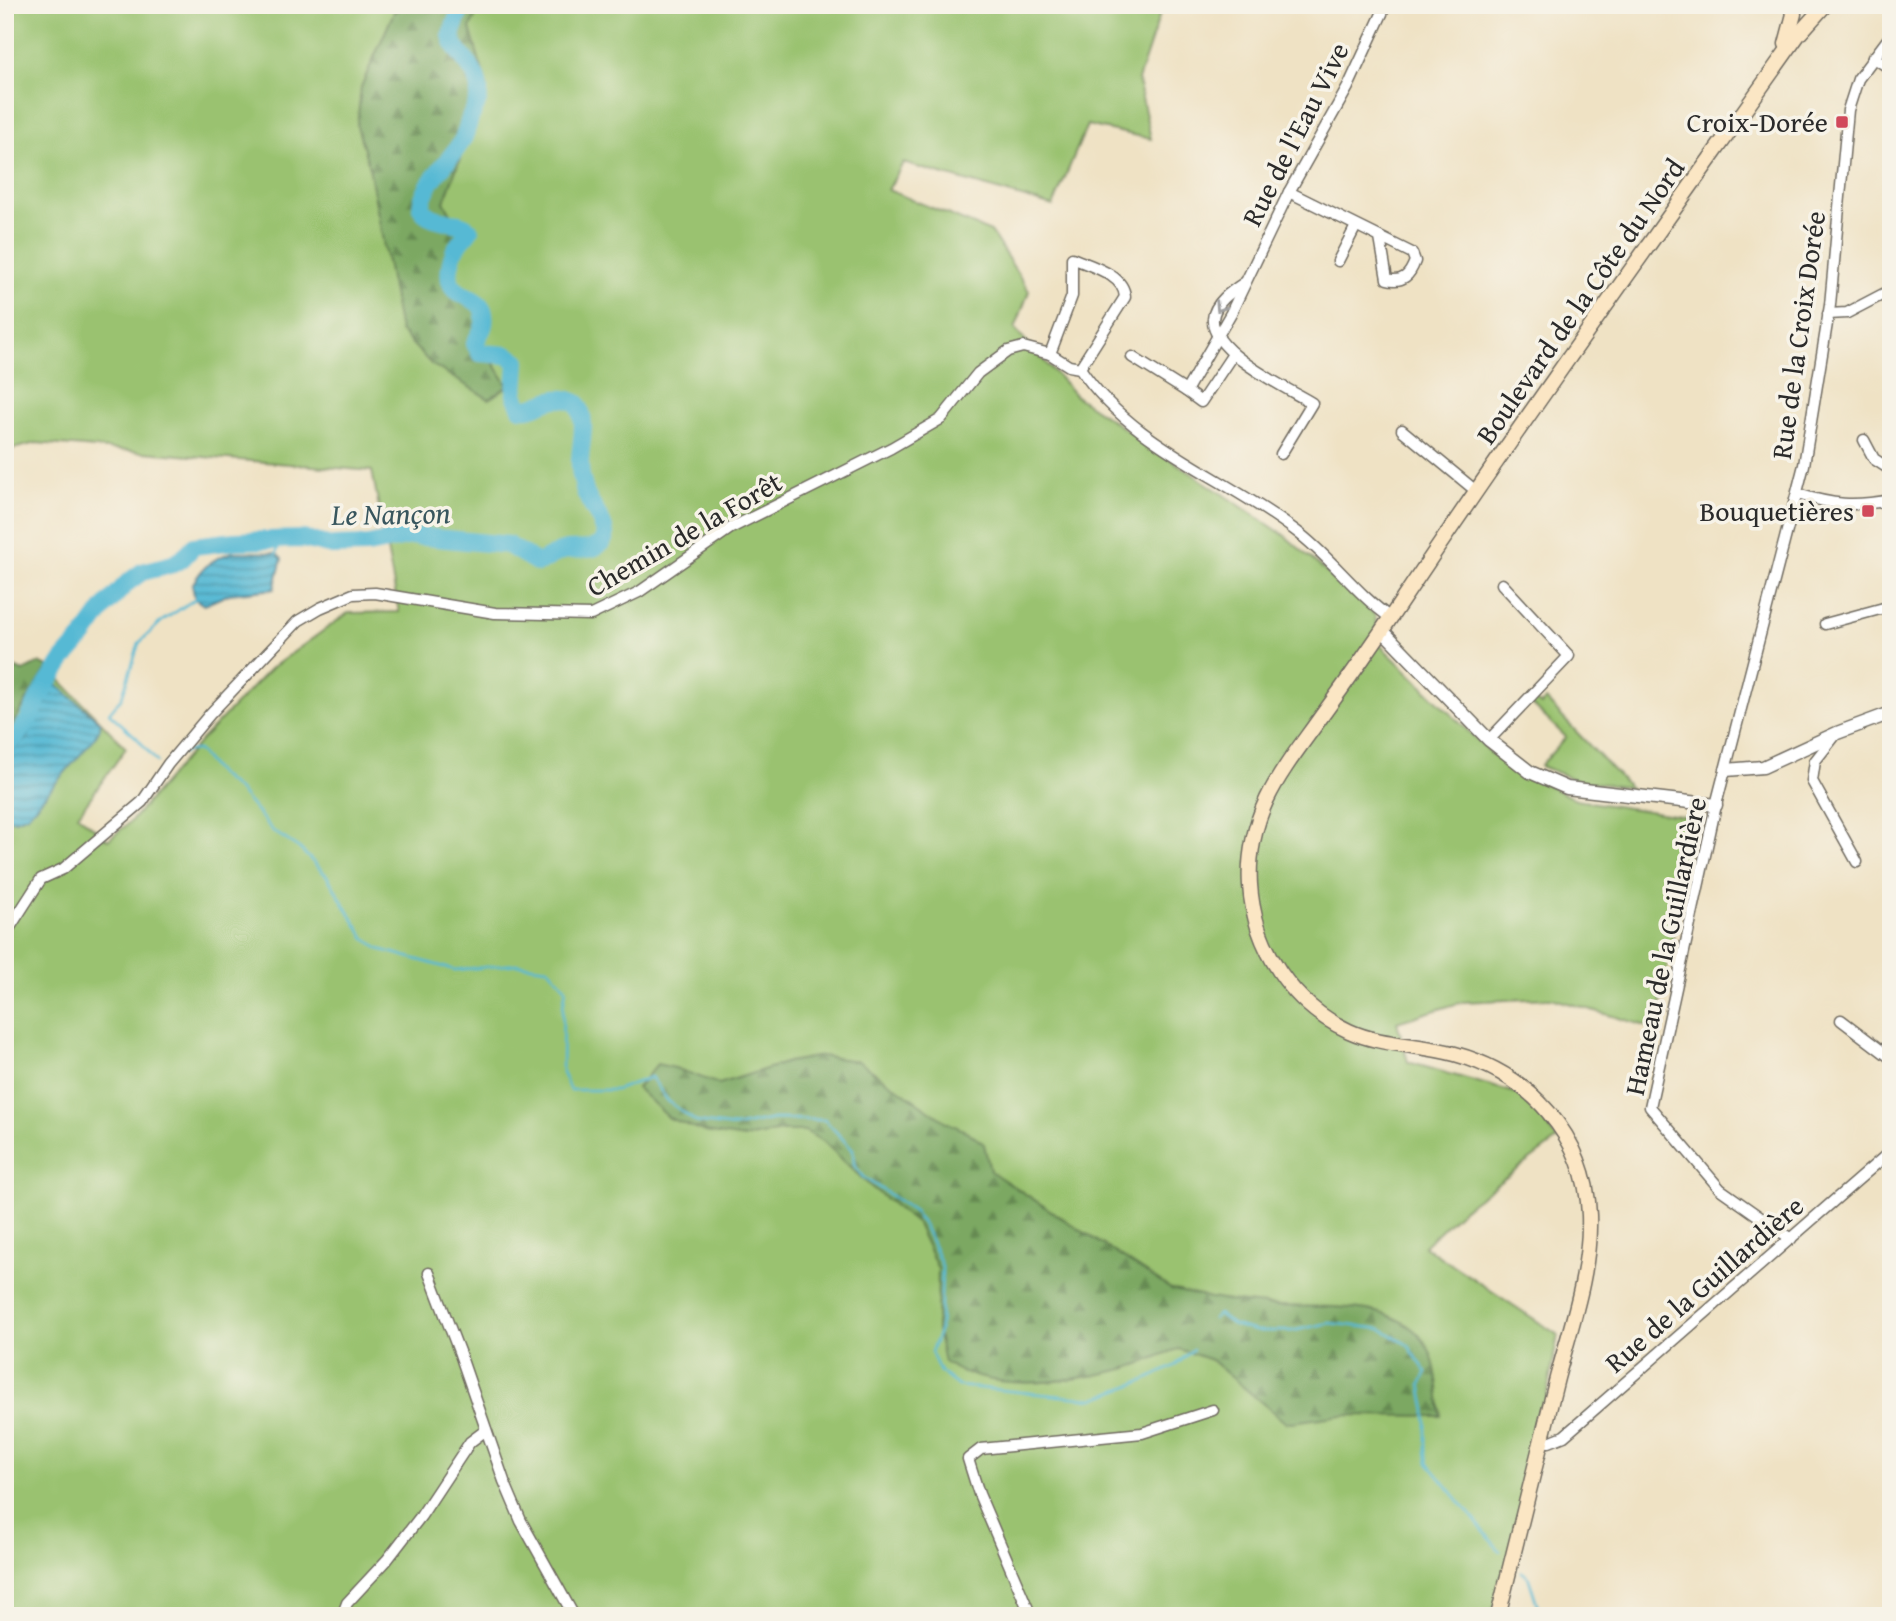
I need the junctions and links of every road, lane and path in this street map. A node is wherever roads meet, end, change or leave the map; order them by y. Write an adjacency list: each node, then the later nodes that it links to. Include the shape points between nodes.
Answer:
1 (1386, 5): 8 (street, Rue de l'Eau Vive, via 1348,87)
2 (1791, 5): 6 (main road, via 1791,33)
3 (1825, 5): 6 (main road, Boulevard de la Côte du Nord)
4 (1891, 35): 5 (street, Rue de la Croix Dorée)
5 (1873, 57): 7 (street); 13 (street, Rue de la Croix Dorée, via 1858,79 1848,110)
6 (1777, 65): 24 (main road, Boulevard de la Côte du Nord)
7 (1891, 69)
8 (1289, 192): 9 (street); 14 (street, Rue de l'Eau Vive)
9 (1356, 226): 10 (street); 11 (street)
10 (1380, 238)
11 (1339, 261)
12 (1891, 290): 13 (street, via 1847,313)
13 (1828, 314): 25 (street, Rue de la Croix Dorée)
14 (1217, 338): 16 (street); 19 (street, Rue de l'Eau Vive)
15 (1050, 354): 18 (street, Chemin de la Forêt); 18 (street, via 1072,296 1072,258 1111,276 1123,285 1125,293); 37 (street, Chemin de la Forêt, via 1023,347 1008,351 978,373 942,419 731,528 639,592 591,615 495,613 375,593 353,594 320,608 298,621 210,714 142,802 63,869 41,878)
16 (1233, 354): 19 (street, via 1201,402); 22 (street, via 1312,403)
17 (1132, 357): 19 (street)
18 (1080, 368): 29 (street, Chemin de la Forêt, via 1140,432 1297,531)
19 (1186, 391)
20 (1402, 429): 24 (street)
21 (1864, 440): 23 (street, via 1874,459)
22 (1281, 454)
23 (1891, 470)
24 (1476, 491): 29 (main road, Boulevard de la Côte du Nord)
25 (1797, 494): 26 (street, via 1854,505); 34 (street, Rue de la Croix Dorée)
26 (1891, 500)
27 (1502, 584): 33 (street, via 1569,656)
28 (1891, 606): 30 (street)
29 (1386, 624): 33 (street); 45 (main road, Boulevard de la Côte du Nord, via 1266,800 1251,856 1255,921 1280,972 1322,1015 1351,1032 1451,1052 1488,1066 1528,1091 1565,1135 1586,1186 1587,1251)
30 (1825, 624)
31 (1891, 712): 32 (street)
32 (1837, 733): 34 (street, via 1763,767); 36 (street, via 1815,761 1812,781)
33 (1489, 740): 35 (street, via 1531,772 1567,788)
34 (1726, 770): 35 (street, Hameau de la Guillardière)
35 (1716, 804): 41 (street, Hameau de la Guillardière, via 1650,1107 1720,1189)
36 (1857, 862)
37 (5, 935)
38 (1841, 1020): 39 (street)
39 (1891, 1058)
40 (1891, 1151): 41 (street, Rue de la Guillardière)
41 (1791, 1239): 45 (street, Rue de la Guillardière, via 1564,1436)
42 (429, 1273): 44 (street)
43 (1213, 1410): 48 (street, via 1142,1433 981,1449 968,1459)
44 (486, 1430): 46 (street, via 470,1442 421,1516 347,1603); 47 (street, via 521,1521)
45 (1541, 1441): 49 (main road, Boulevard de la Côte du Nord)
46 (342, 1616)
47 (574, 1616)
48 (1031, 1616)
49 (1498, 1616)

